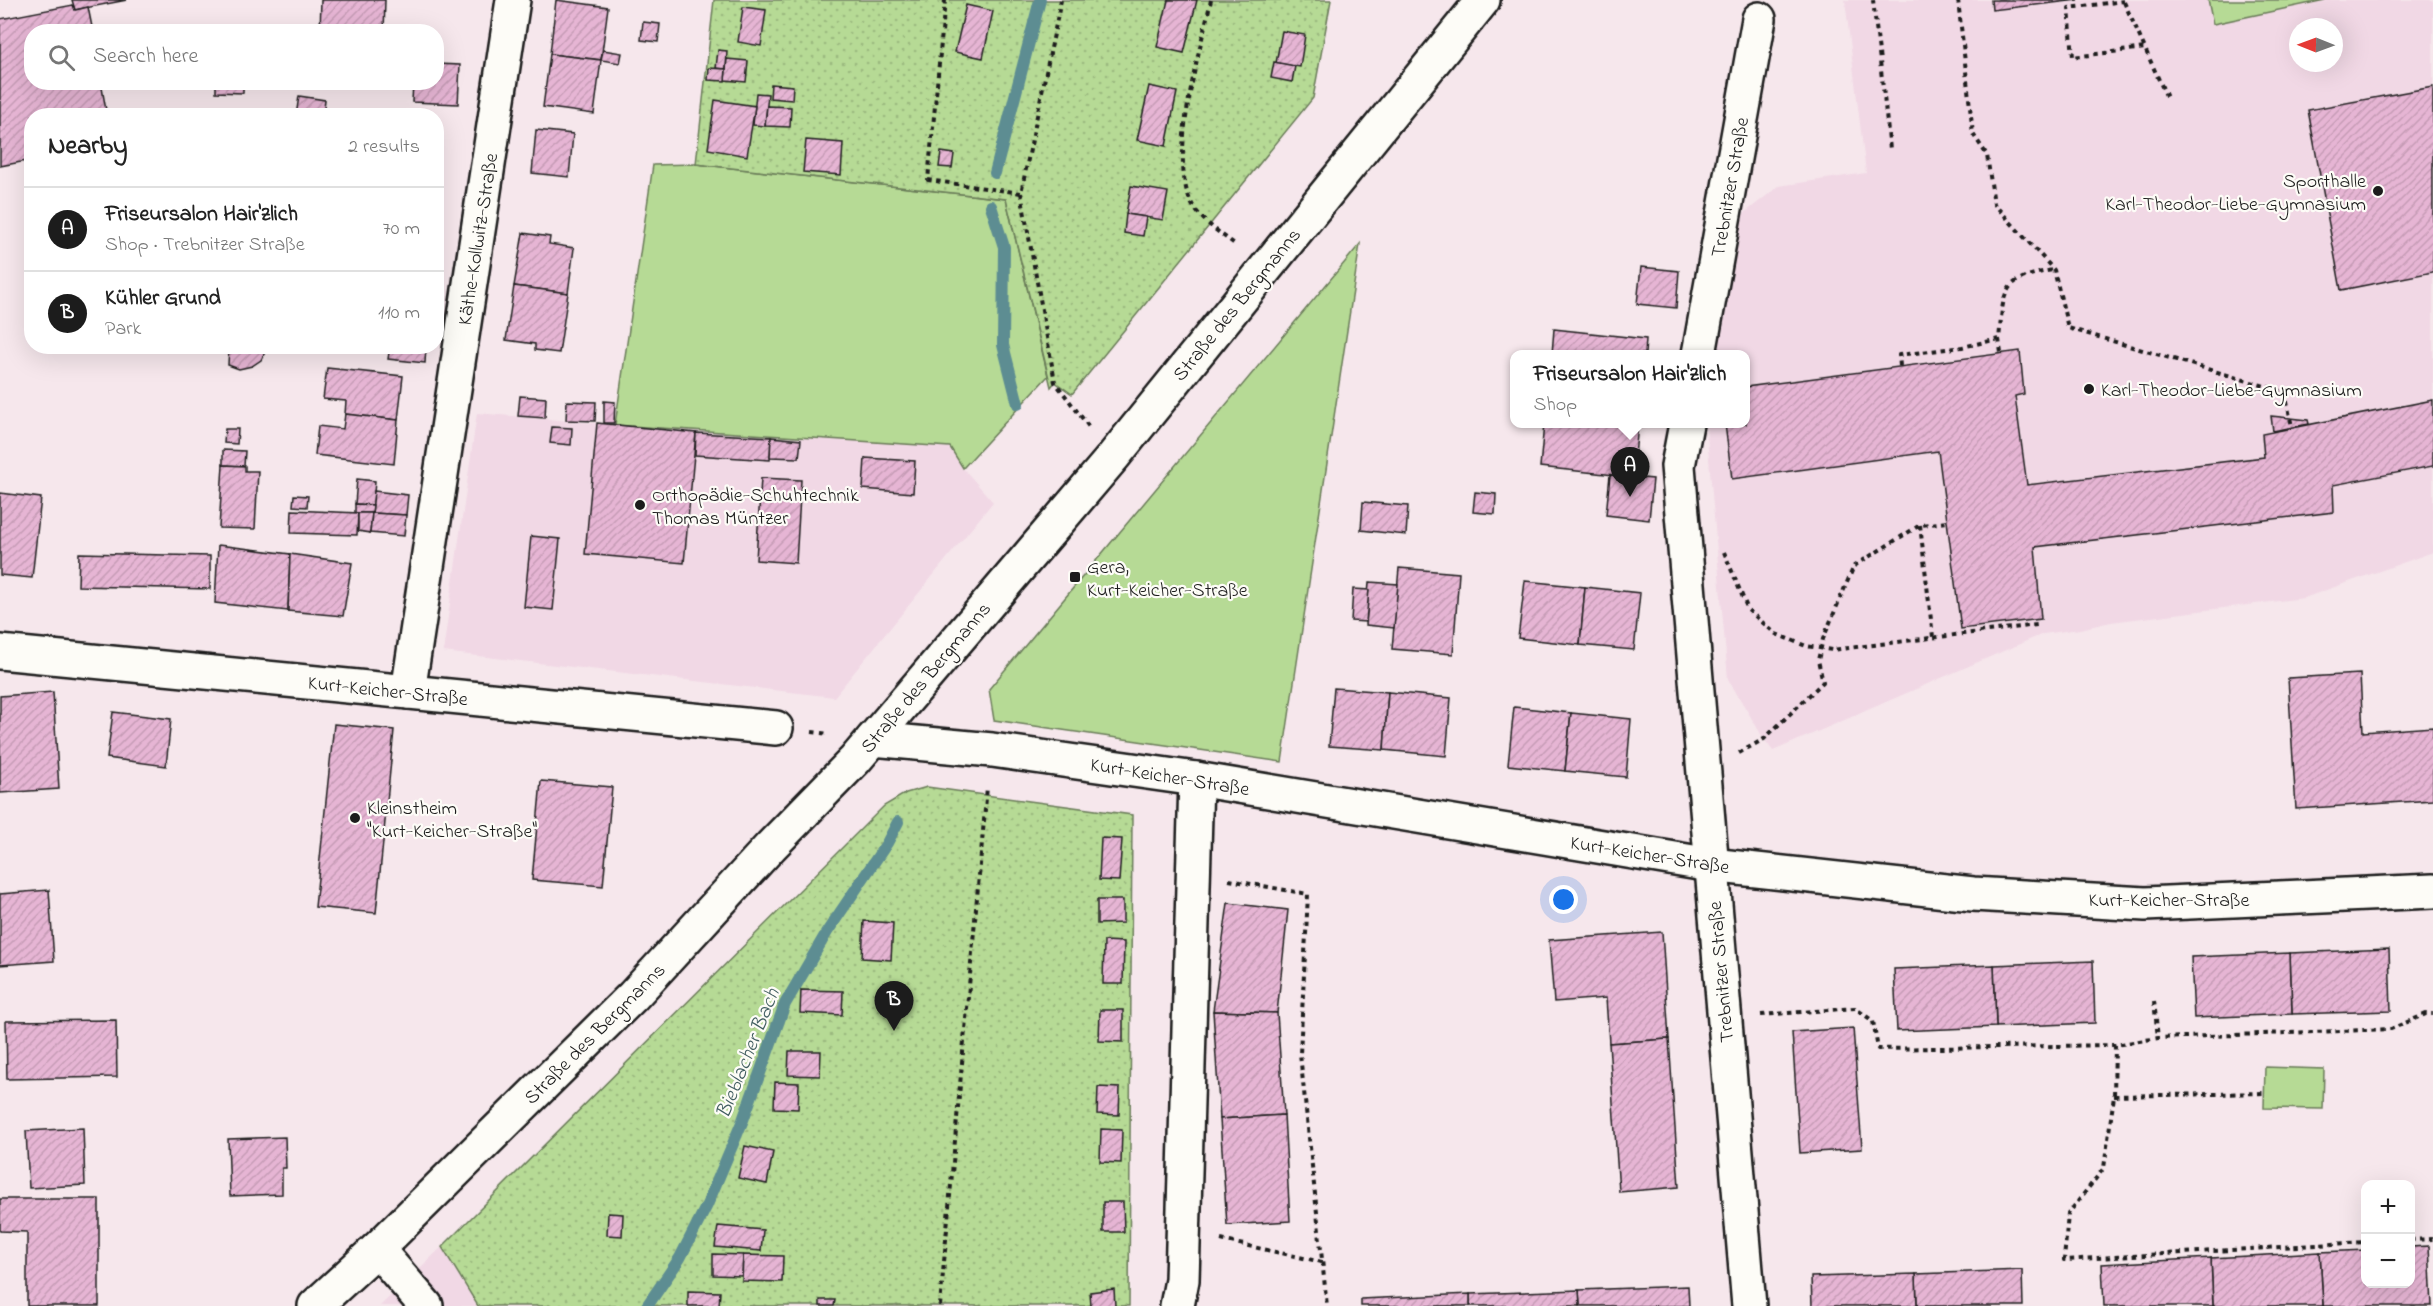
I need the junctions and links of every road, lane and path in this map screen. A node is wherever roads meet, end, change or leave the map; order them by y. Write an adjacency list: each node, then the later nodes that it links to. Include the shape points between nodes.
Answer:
1 (513, 0): 30 (street, Käthe-Kollwitz-Straße)
2 (945, 0): 13 (path, via 928,180)
3 (1061, 0): 13 (path)
4 (1211, 0): 14 (path, via 1183,136 1185,185 1190,202 1210,225)
5 (1483, 0): 14 (street, Straße des Bergmanns)
6 (1873, 0): 12 (path)
7 (1958, 0): 15 (path, via 1973,134 1988,155 1994,204)
8 (2124, 1): 10 (path); 10 (path, via 2069,8 2073,57)
9 (1759, 19): 17 (street, Trebnitzer Straße)
10 (2145, 48): 11 (path)
11 (2168, 100)
12 (1890, 149)
13 (1021, 193): 22 (path, via 1055,382)
14 (1265, 268): 22 (street, Straße des Bergmanns)
15 (2054, 270): 16 (path, via 2019,279 2008,289 2001,308); 21 (path, via 2068,328 2285,392)
16 (2000, 339): 18 (path); 19 (path, via 1899,355)
17 (1700, 350)
18 (2001, 353)
19 (1900, 366)
20 (1685, 428): 36 (street, Trebnitzer Straße, via 1678,466)
21 (2292, 428)
22 (1113, 458): 32 (street, Straße des Bergmanns)
23 (1947, 522): 24 (path)
24 (1920, 525): 27 (path); 28 (path, via 1854,566)
25 (1724, 549): 28 (path, via 1748,610 1776,634)
26 (2037, 625): 27 (path)
27 (1933, 637): 28 (path, via 1832,650)
28 (1821, 648): 33 (path, via 1818,660 1823,682)
29 (0, 652): 30 (street, Kurt-Keicher-Straße)
30 (408, 692): 31 (street, Kurt-Keicher-Straße)
31 (776, 728): 32 (path)
32 (873, 739): 34 (street, Kurt-Keicher-Straße); 50 (street, Straße des Bergmanns, via 633,996)
33 (1764, 739)
34 (992, 750): 35 (street, Kurt-Keicher-Straße); 55 (path, via 983,813)
35 (1196, 779): 36 (street, Kurt-Keicher-Straße); 37 (street)
36 (1711, 865): 38 (street, Kurt-Keicher-Straße, via 1973,894 2145,904); 41 (street, Trebnitzer Straße)
37 (1193, 873): 46 (street); 51 (path, via 1308,894 1300,1054)
38 (2433, 891)
39 (2154, 1001): 42 (path)
40 (2433, 1014): 42 (path, via 2391,1029)
41 (1725, 1018): 43 (path, via 1855,1008 1873,1021 1878,1049); 57 (street, Trebnitzer Straße)
42 (2158, 1038): 43 (path)
43 (2115, 1045): 45 (path)
44 (2265, 1093): 45 (path)
45 (2114, 1096): 49 (path, via 2104,1168 2068,1214 2064,1260)
46 (1183, 1231): 51 (path); 52 (street)
47 (2433, 1239): 48 (path)
48 (2415, 1240)
49 (2361, 1242)
50 (377, 1249): 53 (street, Straße des Bergmanns); 54 (street)
51 (1322, 1262): 56 (path)
52 (1186, 1297)
53 (315, 1306)
54 (426, 1306)
55 (940, 1306)
56 (1327, 1306)
57 (1749, 1306)

